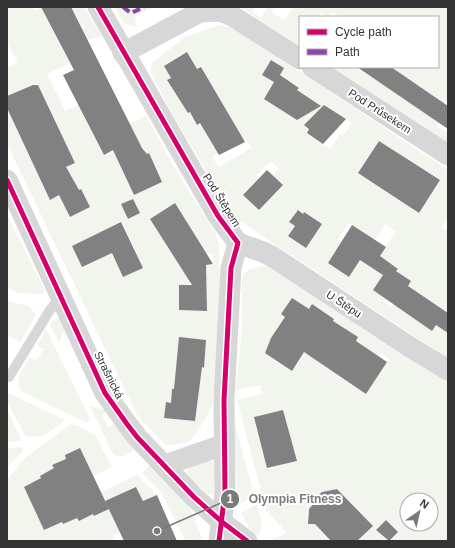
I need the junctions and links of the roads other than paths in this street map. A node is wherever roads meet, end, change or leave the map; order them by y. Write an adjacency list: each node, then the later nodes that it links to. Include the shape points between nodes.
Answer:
1 (98, 7): 2 (street, Pod Štěpem)
2 (123, 53): 3 (street, via 200,12 216,11 234,17); 7 (street, Pod Štěpem, via 218,216)
3 (299, 58)
4 (314, 68): 5 (street, Pod Průsekem)
5 (448, 155)
6 (7, 180): 8 (street, Strašnická)
7 (238, 243): 9 (street, U Štěpu, via 273,257); 11 (street, Pod Štěpem, via 231,268)
8 (61, 297): 10 (lane, via 50,310); 12 (street, Strašnická, via 105,393 126,424)
9 (448, 370)
10 (9, 377)
11 (224, 445): 12 (street); 13 (street, Pod Štěpem, via 225,492)
12 (165, 465): 13 (street, Strašnická, via 203,505)
13 (221, 531): 14 (street, Strašnická)
14 (247, 541)

